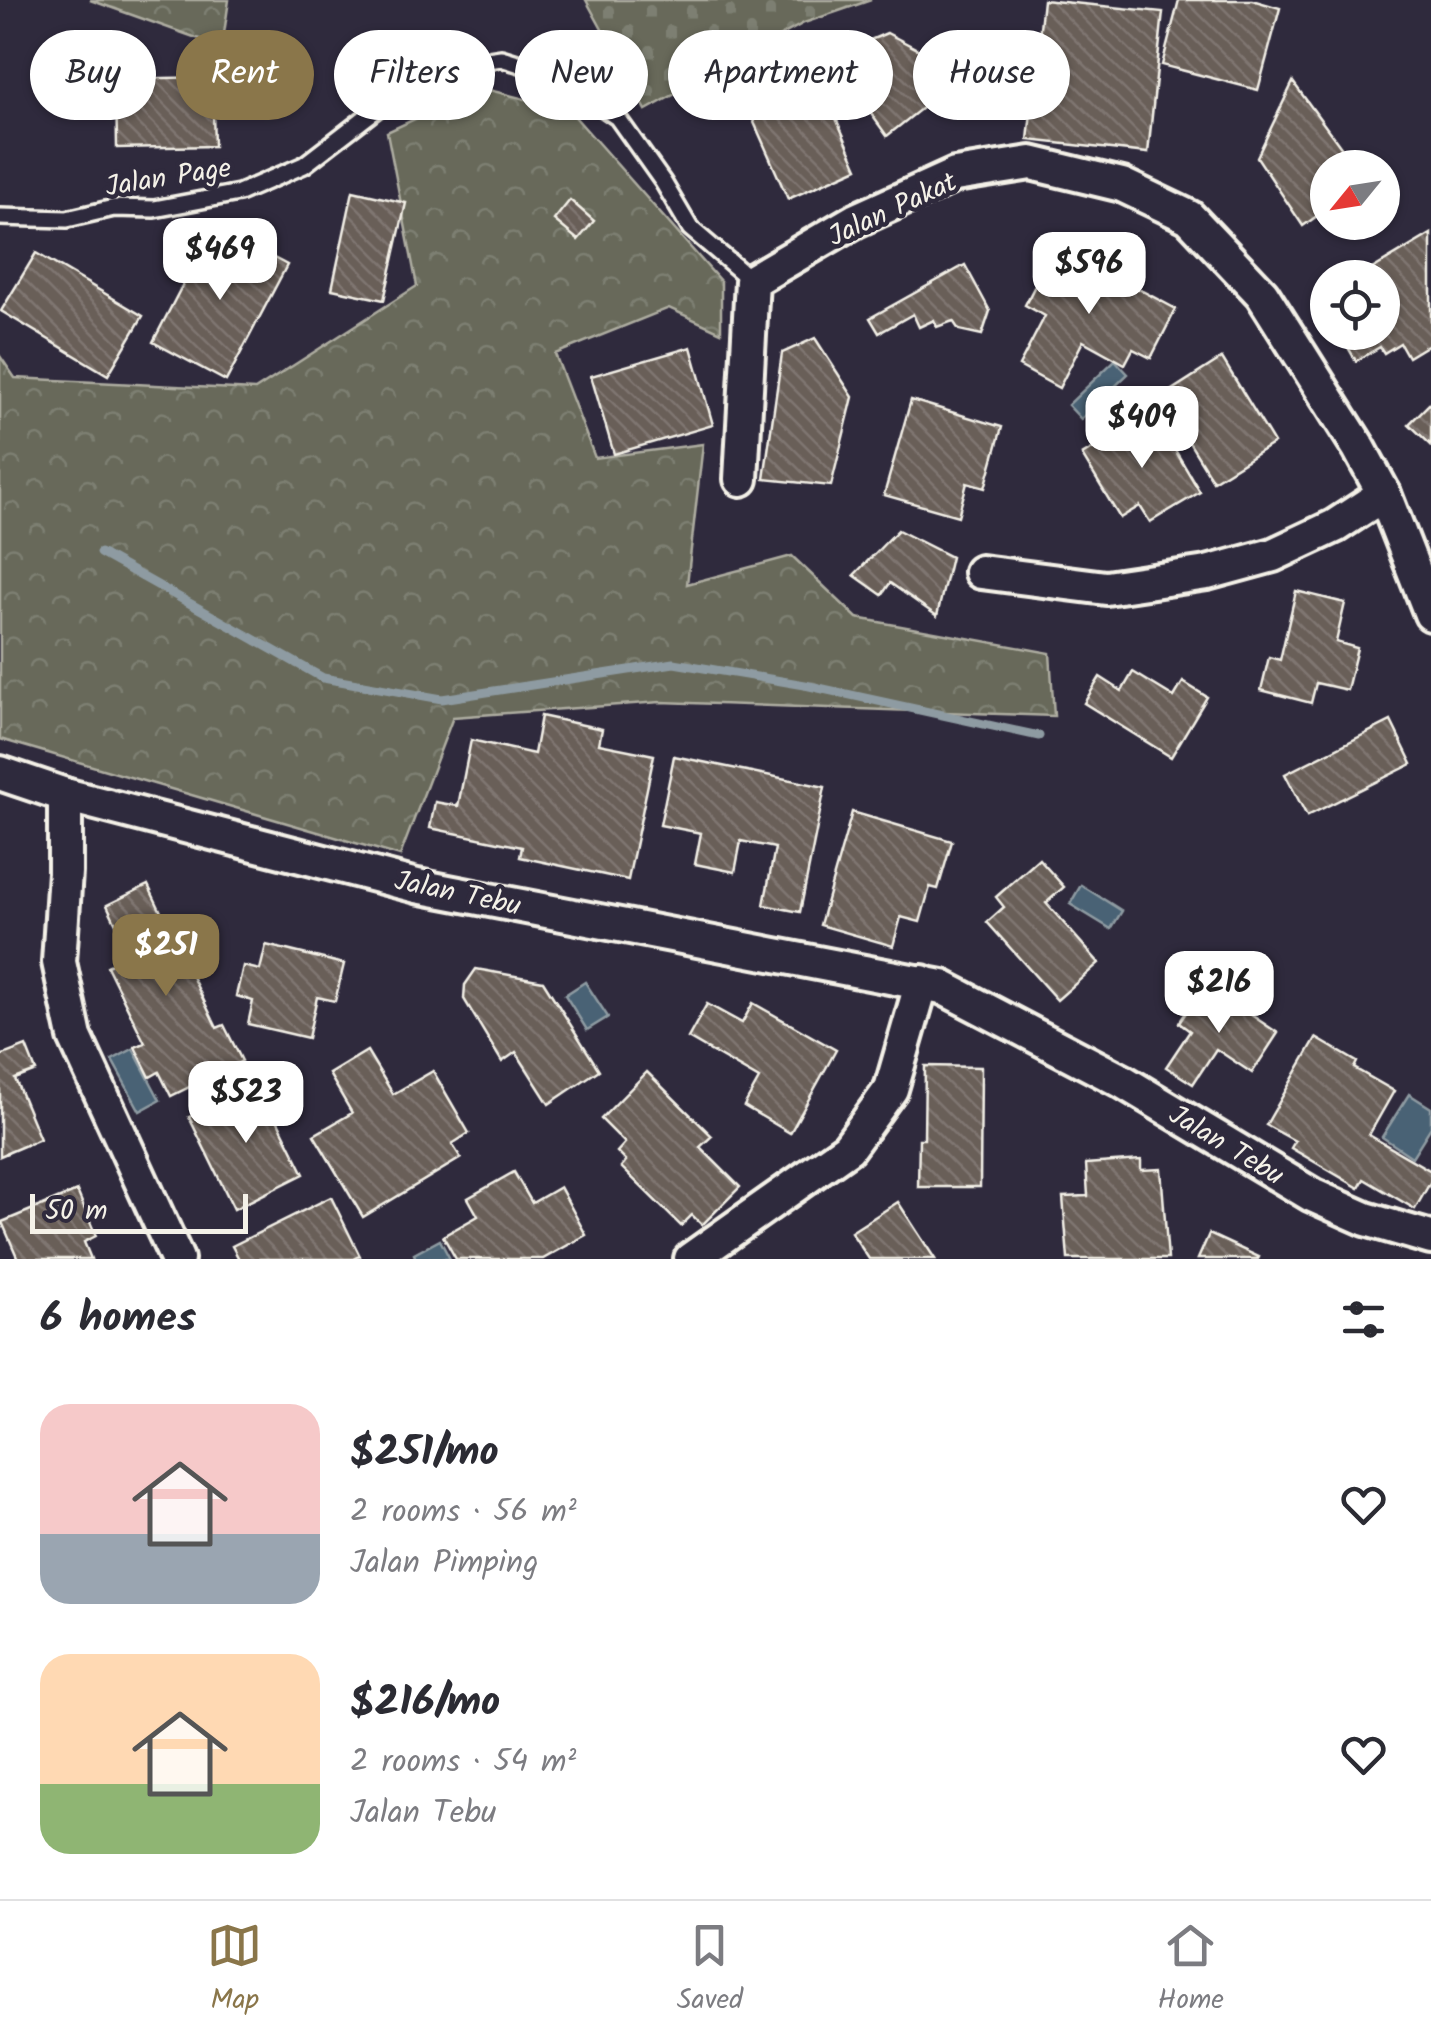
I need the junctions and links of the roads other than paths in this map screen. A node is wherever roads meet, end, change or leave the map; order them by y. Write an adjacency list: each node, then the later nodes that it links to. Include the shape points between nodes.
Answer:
1 (0, 216): 2 (lane, Jalan Page, via 67,219 238,192 304,165 442,68 500,58 552,74 617,116 690,228)
2 (752, 280): 3 (street); 4 (street, Jalan Pakat, via 856,220 956,175 1031,163 1122,185 1189,217 1262,294)
3 (741, 479)
4 (1384, 494): 5 (street, via 1273,555 1207,574 1106,588); 6 (street, Jalan Pakat)
5 (981, 572)
6 (1431, 614)
7 (0, 774): 8 (street, Jalan Tebu)
8 (65, 794): 9 (street, Jalan Tebu, via 418,886); 11 (street, via 59,962 74,1036)
9 (922, 982): 10 (street, Jalan Tebu, via 1122,1081 1312,1195); 12 (street, via 891,1089 848,1148)
10 (1431, 1238)
11 (177, 1259)
12 (691, 1259)

